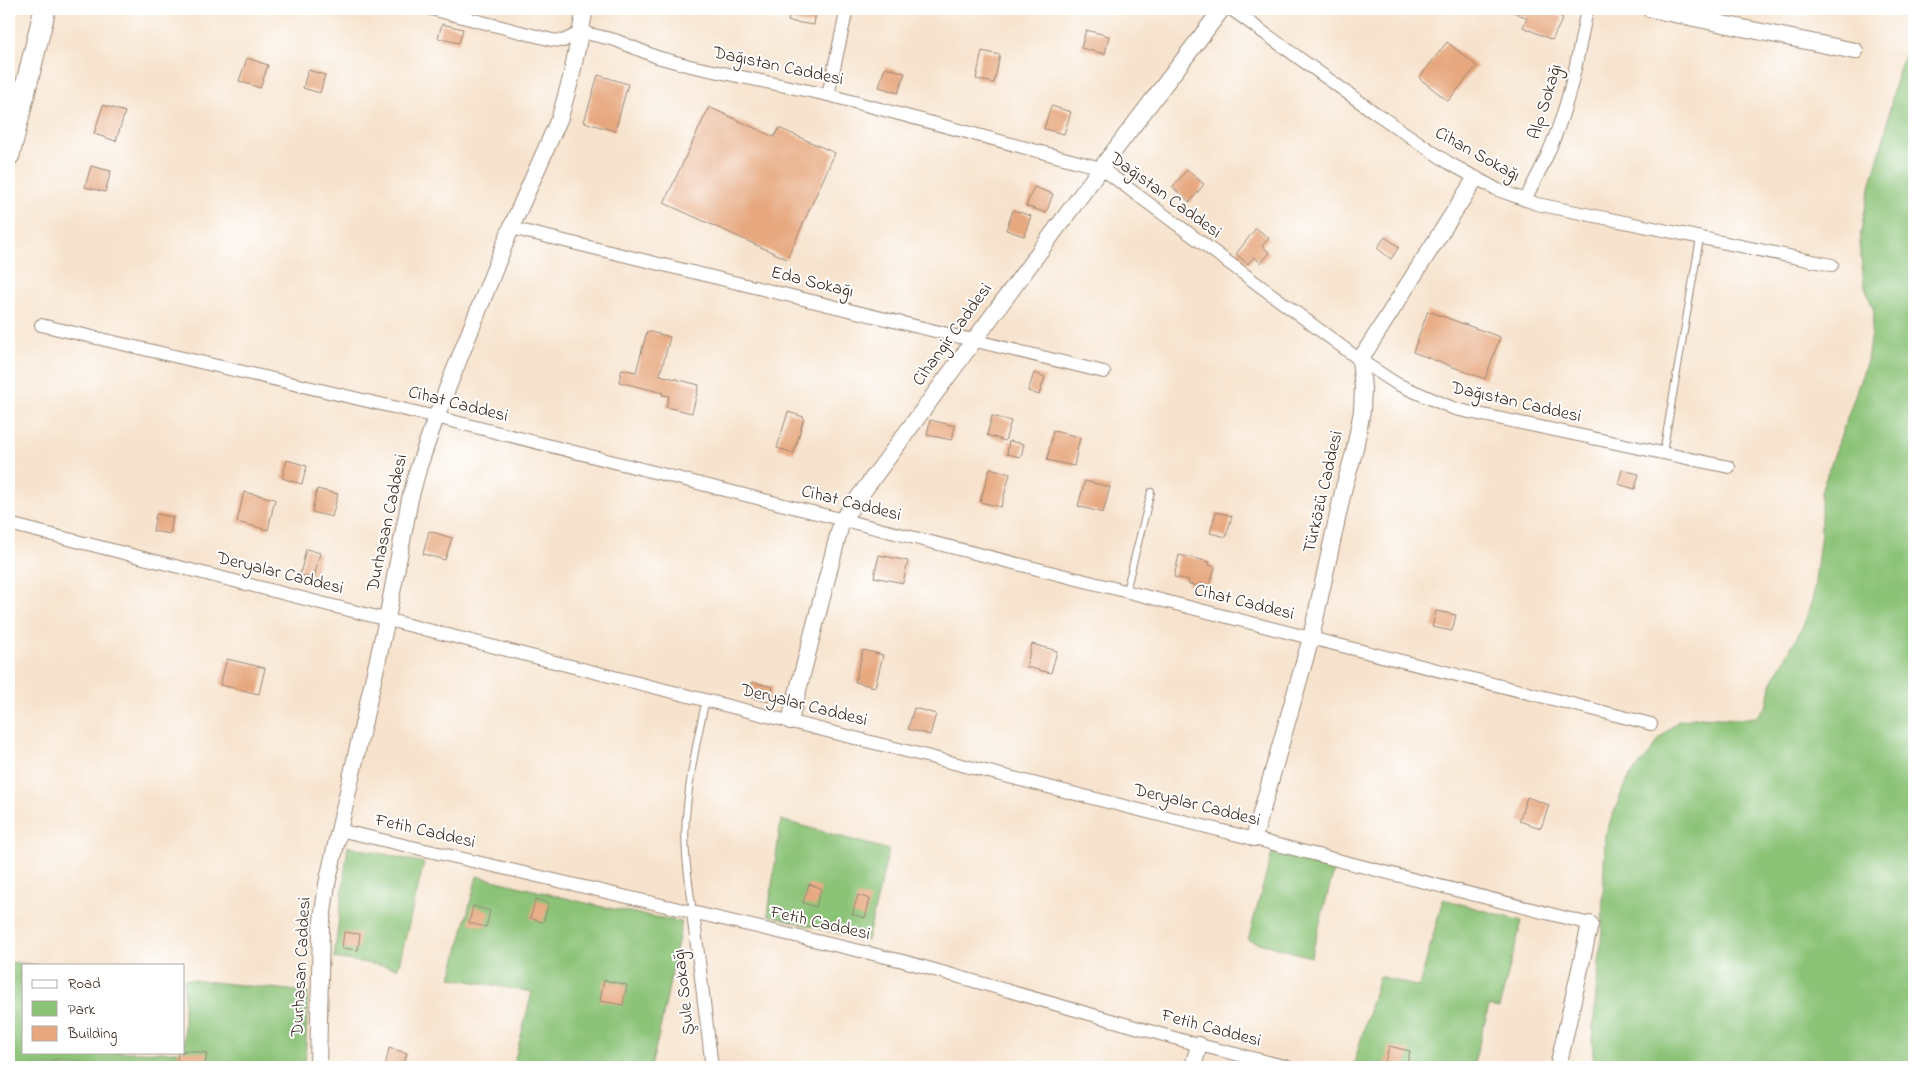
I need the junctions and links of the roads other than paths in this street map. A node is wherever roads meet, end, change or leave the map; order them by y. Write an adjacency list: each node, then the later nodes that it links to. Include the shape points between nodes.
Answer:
1 (45, 9): 12 (highway)
2 (431, 9): 9 (street, via 552,40 563,41)
3 (585, 9): 9 (street, Durhasan Caddesi)
4 (847, 9): 11 (street)
5 (1222, 9): 13 (street, Cihangir Caddesi)
6 (1231, 9): 14 (street, Cihan Sokağı, via 1374,112)
7 (1587, 9): 15 (street, Alp Sokağı, via 1564,110 1549,151)
8 (1650, 9): 10 (street)
9 (581, 32): 11 (street, Dağıstan Caddesi, via 690,66); 16 (street, Durhasan Caddesi, via 560,117)
10 (1855, 51)
11 (828, 95): 13 (street, Dağıstan Caddesi)
12 (9, 154)
13 (1101, 168): 20 (street, Cihangir Caddesi); 21 (street, Dağıstan Caddesi)
14 (1475, 179): 15 (street, Cihan Sokağı); 21 (street)
15 (1525, 200): 17 (street, Cihan Sokağı)
16 (511, 228): 20 (street, Eda Sokağı); 23 (street, Durhasan Caddesi)
17 (1700, 238): 18 (street, Cihan Sokağı); 24 (lane)
18 (1832, 265)
19 (41, 325): 23 (street, Cihat Caddesi)
20 (974, 341): 22 (street, Eda Sokağı); 27 (street, Cihangir Caddesi)
21 (1360, 360): 24 (street, Dağıstan Caddesi, via 1397,384 1455,409); 31 (street, Türközü Caddesi, via 1362,410)
22 (1104, 372)
23 (436, 417): 27 (street, Cihat Caddesi); 30 (street, Durhasan Caddesi, via 410,499)
24 (1663, 453): 25 (street, Dağıstan Caddesi)
25 (1729, 467)
26 (1151, 492): 29 (lane)
27 (842, 520): 29 (street, Cihat Caddesi); 33 (street, Cihangir Caddesi)
28 (9, 524): 30 (street, Deryalar Caddesi)
29 (1126, 591): 31 (street, Cihat Caddesi)
30 (387, 619): 32 (street, Deryalar Caddesi); 35 (street, Durhasan Caddesi)
31 (1311, 638): 34 (street, Cihat Caddesi); 36 (street, Türközü Caddesi)
32 (706, 699): 33 (street, Deryalar Caddesi); 37 (lane, via 686,817)
33 (790, 721): 36 (street, Deryalar Caddesi)
34 (1651, 724)
35 (339, 830): 37 (street, Fetih Caddesi); 40 (street, Durhasan Caddesi, via 321,927)
36 (1254, 838): 38 (street, Deryalar Caddesi)
37 (693, 913): 39 (street, Fetih Caddesi, via 903,961); 41 (street, Şule Sokağı)
38 (1590, 924): 44 (street)
39 (1199, 1045): 42 (street); 43 (street, Fetih Caddesi)
40 (318, 1067)
41 (712, 1067)
42 (1193, 1067)
43 (1288, 1067)
44 (1558, 1067)

